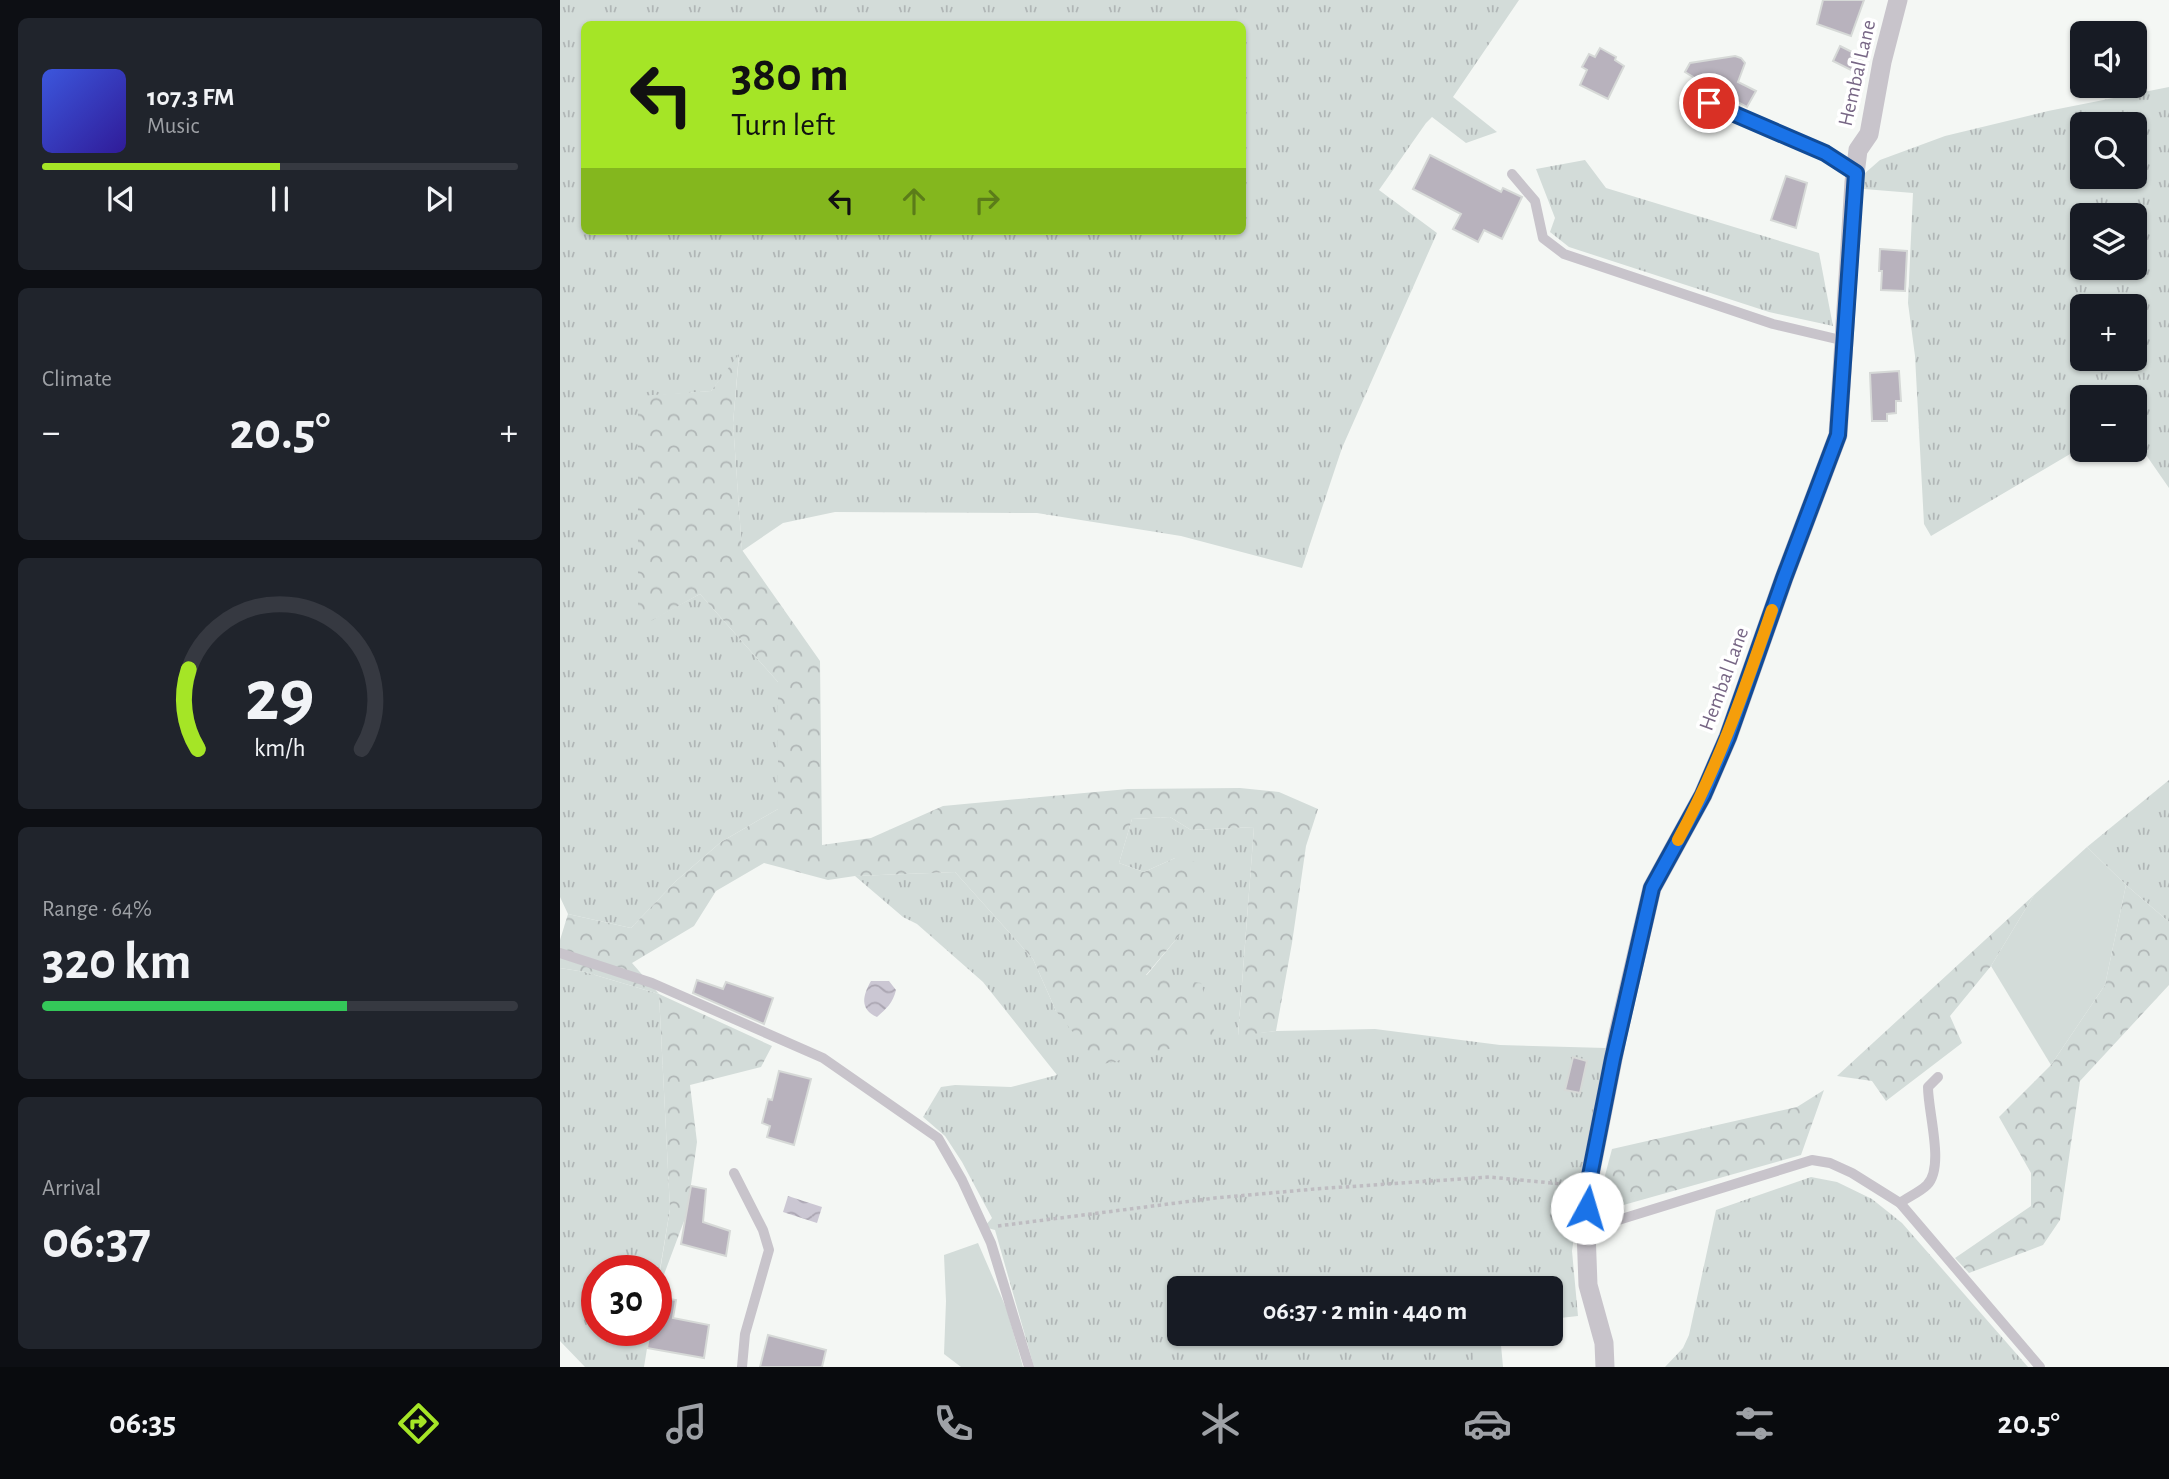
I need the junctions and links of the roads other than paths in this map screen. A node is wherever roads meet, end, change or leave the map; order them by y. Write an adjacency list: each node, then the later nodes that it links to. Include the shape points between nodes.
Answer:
1 (1898, 0): 3 (street, Hembal Lane)
2 (1686, 93): 3 (lane, via 1825,153)
3 (1856, 173): 5 (street, Hembal Lane)
4 (1512, 174): 5 (lane, via 1535,201 1544,238 1564,254 1773,324)
5 (1845, 341): 10 (street, Hembal Lane, via 1838,435 1728,737 1703,795 1652,888 1588,1186)
6 (560, 953): 12 (lane, via 652,983 822,1058 938,1138 991,1243)
7 (1938, 1077): 9 (lane, via 1928,1087 1935,1173 1927,1185)
8 (734, 1173): 11 (lane, via 769,1250 745,1334)
9 (1900, 1203): 10 (lane, via 1852,1172 1812,1160); 14 (lane)
10 (1586, 1230): 13 (street, Hembal Lane, via 1588,1285 1604,1343)
11 (742, 1367)
12 (1029, 1367)
13 (1605, 1367)
14 (2040, 1367)

